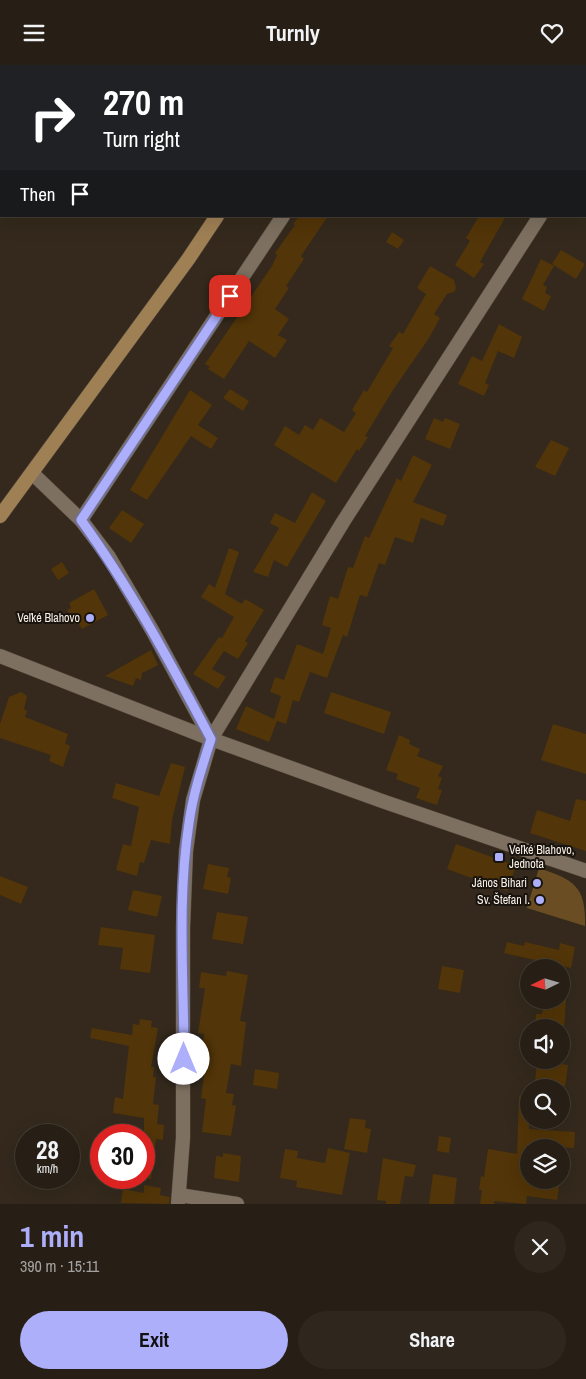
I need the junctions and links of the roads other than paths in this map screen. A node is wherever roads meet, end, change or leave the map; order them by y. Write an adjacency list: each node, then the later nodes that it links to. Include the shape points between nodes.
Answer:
1 (216, 217): 4 (main road)
2 (282, 217): 6 (street)
3 (539, 217): 8 (street, via 344,522)
4 (32, 473): 5 (main road); 6 (street)
5 (0, 516)
6 (81, 520): 8 (street, via 109,557)
7 (0, 656): 8 (street)
8 (211, 739): 9 (street); 10 (street, via 194,800 186,851 182,1138)
9 (586, 871)
10 (178, 1199): 11 (street)
11 (238, 1204)

